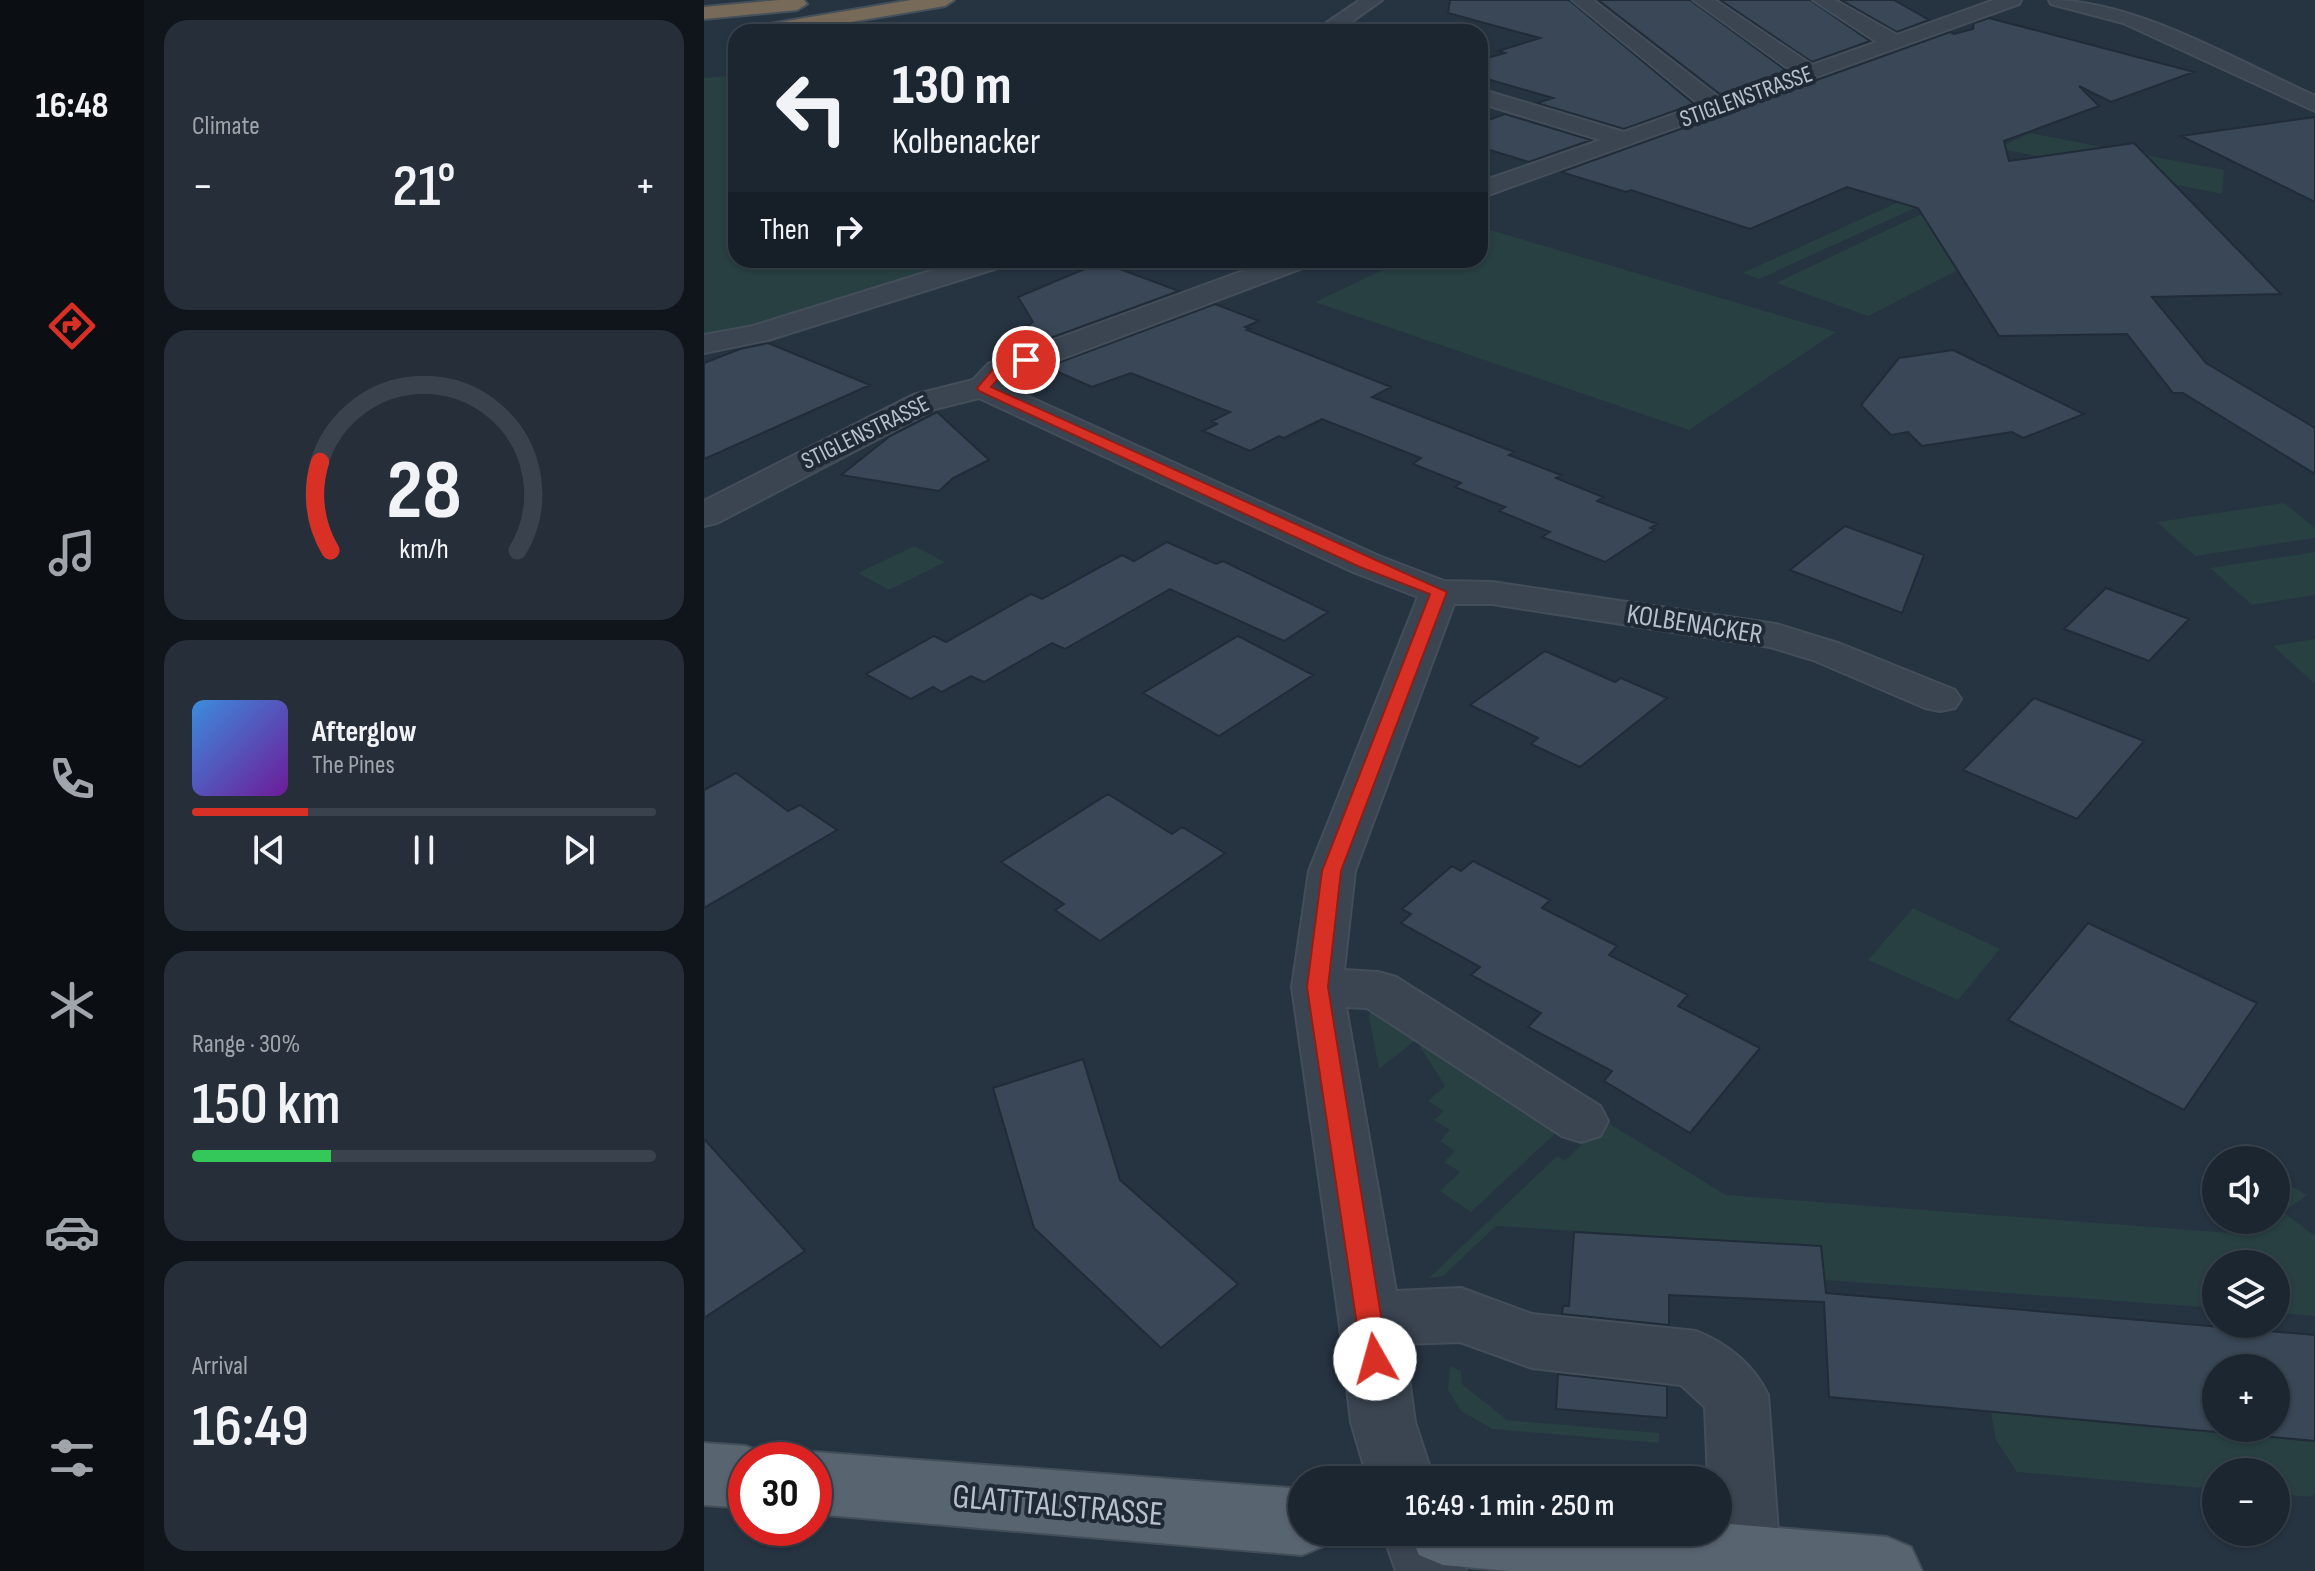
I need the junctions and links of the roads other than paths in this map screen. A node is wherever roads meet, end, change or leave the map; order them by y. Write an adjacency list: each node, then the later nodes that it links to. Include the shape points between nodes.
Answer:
1 (720, 0): 11 (highway)
2 (837, 0): 12 (highway)
3 (945, 0): 14 (highway)
4 (1373, 0): 15 (street)
5 (1581, 0): 20 (street)
6 (1702, 0): 17 (street)
7 (1822, 0): 16 (street)
8 (1943, 0): 13 (street)
9 (2012, 0): 13 (street, STIGLENSTRASSE)
10 (2058, 0): 19 (street, via 2130,19)
11 (704, 2)
12 (704, 13)
13 (1974, 14): 16 (street, STIGLENSTRASSE)
14 (804, 24)
15 (1336, 24)
16 (1898, 41): 17 (street, STIGLENSTRASSE)
17 (1813, 72): 20 (street, STIGLENSTRASSE)
18 (1488, 98): 21 (street)
19 (2315, 104)
20 (1720, 106): 21 (street, STIGLENSTRASSE)
21 (1625, 140): 22 (street, STIGLENSTRASSE)
22 (1488, 187)
23 (968, 268): 25 (street, via 758,334)
24 (1262, 268): 26 (street, STIGLENSTRASSE, via 1012,365)
25 (704, 344)
26 (983, 388): 27 (street, STIGLENSTRASSE, via 924,402); 28 (street, KOLBENACKER, via 1366,564)
27 (704, 515)
28 (1439, 592): 29 (street, KOLBENACKER, via 1492,593 1776,636); 30 (street, via 1332,871)
29 (1940, 699)
30 (1317, 987): 31 (street, via 1378,990); 32 (street)
31 (1581, 1121)
32 (1370, 1319): 33 (street, via 1383,1422); 40 (street, via 1461,1315 1532,1341 1696,1359 1736,1395)
33 (1397, 1466)
34 (704, 1474): 35 (main road)
35 (728, 1476)
36 (832, 1484): 37 (main road, GLATTTALSTRASSE)
37 (1288, 1521)
38 (1421, 1546): 41 (street)
39 (1600, 1546): 40 (main road)
40 (1746, 1559): 42 (main road)
41 (1431, 1571)
42 (1887, 1571)

